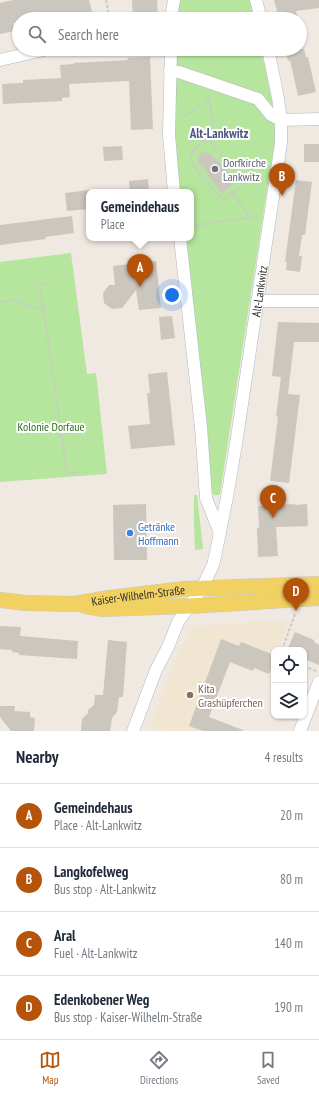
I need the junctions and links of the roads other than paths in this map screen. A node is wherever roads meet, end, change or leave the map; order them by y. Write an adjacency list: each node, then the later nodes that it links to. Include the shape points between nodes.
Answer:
1 (174, 0): 3 (street)
2 (256, 0): 4 (street)
3 (172, 12)
4 (259, 12)
5 (17, 56): 8 (street)
6 (171, 56): 9 (street)
7 (269, 56): 11 (street, Alt-Lankwitz)
8 (0, 60)
9 (170, 72): 11 (street, via 176,71 258,99 271,115); 12 (street, via 169,135)
10 (319, 119): 11 (street)
11 (281, 120): 14 (street, Alt-Lankwitz, via 281,143)
12 (174, 189)
13 (180, 241): 16 (street, via 206,498)
14 (257, 301): 15 (street); 16 (street, Alt-Lankwitz)
15 (319, 301)
16 (220, 533): 18 (street, Alt-Lankwitz, via 213,565)
17 (319, 584): 18 (main road, Kaiser-Wilhelm-Straße)
18 (202, 588): 21 (main road, Kaiser-Wilhelm-Straße); 22 (street, Kaiser-Wilhelm-Straße)
19 (319, 598): 22 (main road, Kaiser-Wilhelm-Straße)
20 (0, 600): 21 (main road, Kaiser-Wilhelm-Straße)
21 (74, 604): 22 (main road, Kaiser-Wilhelm-Straße, via 101,609)
22 (189, 606): 24 (street, via 178,622 160,661)
23 (319, 682): 25 (street)
24 (133, 731)
25 (300, 731)

